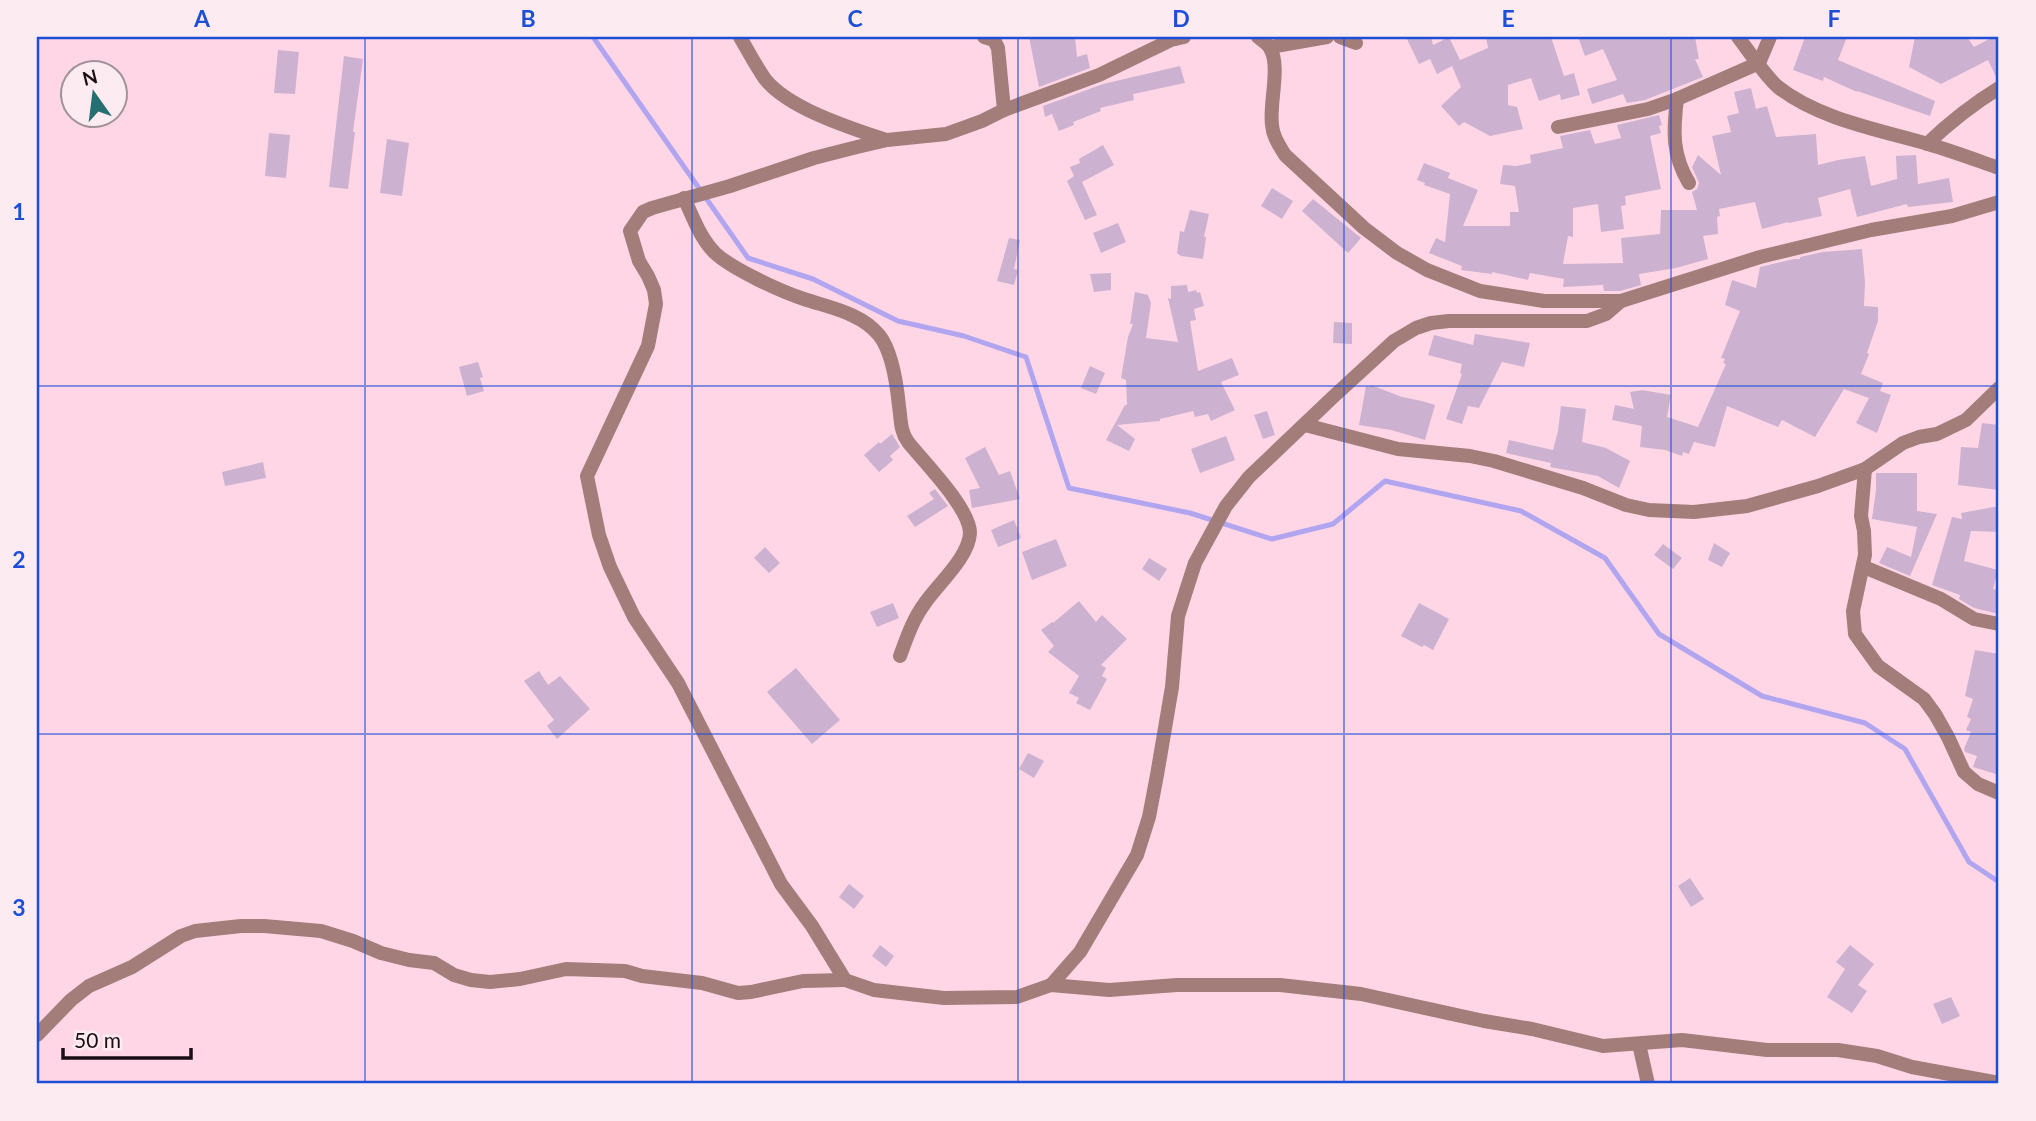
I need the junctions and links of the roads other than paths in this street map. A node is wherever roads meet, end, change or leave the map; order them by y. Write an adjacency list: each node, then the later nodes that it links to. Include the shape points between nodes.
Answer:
1 (740, 37): 16 (street, via 766,80 789,99)
2 (984, 37): 14 (street, via 994,40 998,48)
3 (1184, 37): 14 (street)
4 (1258, 37): 10 (street)
5 (1327, 37): 10 (street)
6 (1340, 37): 9 (street)
7 (1738, 37): 11 (street)
8 (1770, 37): 11 (street)
9 (1356, 43)
10 (1270, 47): 22 (street, via 1276,141 1285,155 1363,228 1397,253 1480,291 1544,302)
11 (1759, 63): 13 (street); 17 (street, via 1776,86 1800,101)
12 (1999, 88): 17 (street, via 1949,122)
13 (1677, 99): 15 (street, via 1622,116); 19 (street, via 1677,160)
14 (1004, 110): 16 (street, via 947,134)
15 (1558, 127)
16 (887, 140): 20 (street)
17 (1927, 144): 18 (street)
18 (1999, 168)
19 (1689, 183)
20 (687, 197): 28 (street, via 701,235 716,254 772,286 860,318 880,336 894,375 906,439 963,513 970,532 963,553 911,624); 30 (street, via 643,212 630,231 656,303 648,346 587,475 599,535 634,617 678,683 781,884)
21 (1999, 202): 22 (street, via 1760,257)
22 (1621, 301): 24 (street, via 1606,314 1587,321 1449,321 1416,328 1394,341)
23 (1999, 388): 25 (street, via 1966,420 1903,443)
24 (1305, 425): 25 (street, via 1398,449 1506,464 1649,510 1693,512 1747,506); 31 (street, via 1249,477 1226,506 1195,563 1178,616 1157,775 1137,855 1080,952)
25 (1865, 469): 26 (street, via 1861,516)
26 (1864, 567): 27 (street, via 1941,599 1974,619); 29 (street, via 1853,611 1855,634 1878,666 1924,699 1964,772)
27 (1999, 624)
28 (900, 656)
29 (1999, 793)
30 (845, 980): 31 (street, via 874,990 944,998 1017,997); 32 (street, via 803,981 738,993 625,971 566,969 490,982 454,975 434,963 381,953 321,931 241,926 181,936 132,967 89,986)
31 (1051, 985): 33 (street, via 1110,990 1280,985 1361,994 1603,1045)
32 (37, 1035)
33 (1639, 1044): 34 (street, via 1682,1040 1767,1050 1838,1050); 35 (street)
34 (1999, 1083)
35 (1648, 1084)

